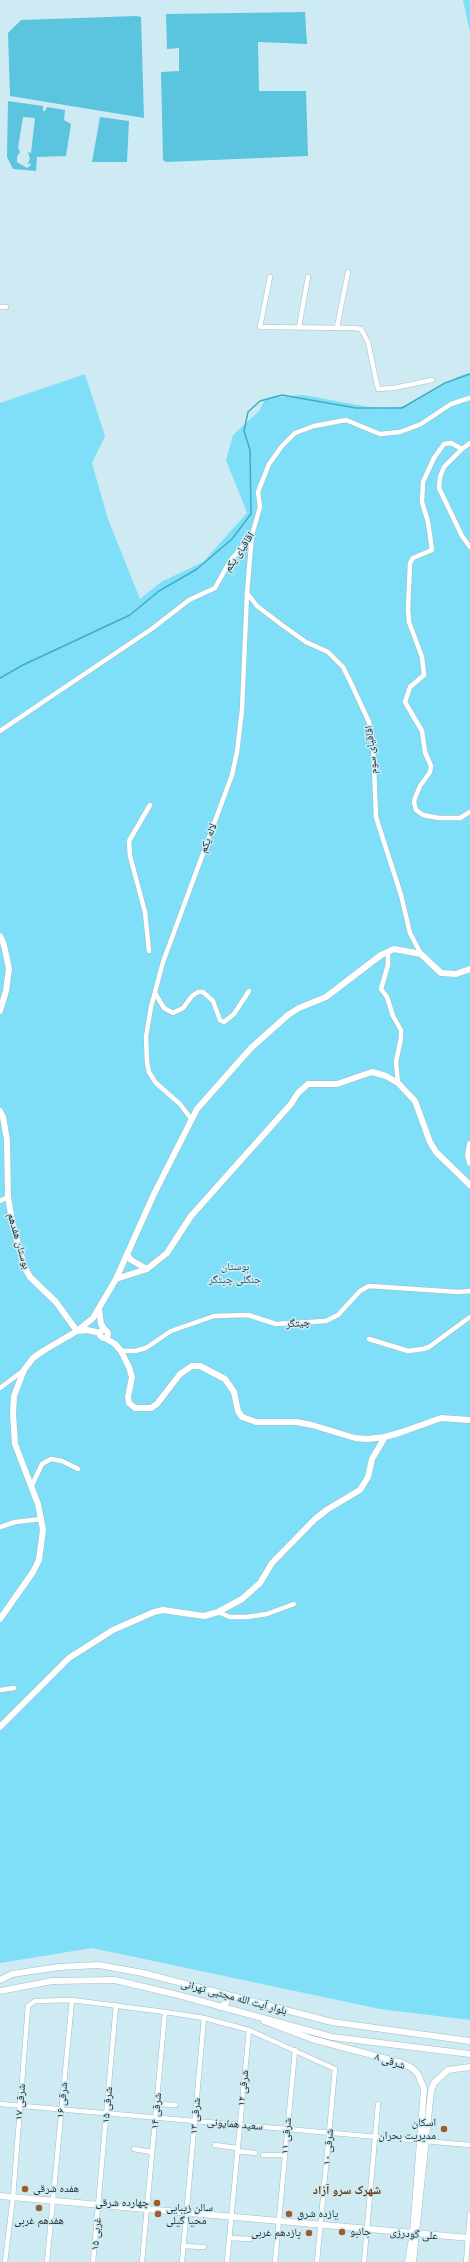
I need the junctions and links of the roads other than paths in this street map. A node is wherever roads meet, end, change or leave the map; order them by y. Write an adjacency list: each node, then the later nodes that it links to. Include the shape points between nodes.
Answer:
1 (348, 272): 4 (street)
2 (270, 277): 5 (street, via 260,327)
3 (308, 277): 5 (street)
4 (337, 327): 5 (street); 6 (street, via 361,329 365,334 378,389)
5 (299, 328)
6 (432, 380)
7 (470, 398): 10 (street, اقاقیای یکم, via 451,404 421,424 400,432 380,434 346,420 314,426 295,433 282,446 261,480 258,492 260,507)
8 (470, 443): 9 (street)
9 (462, 449): 11 (street, via 444,467 439,488); 15 (street, via 451,443 444,444 423,482 422,502 432,550 413,558 410,563 408,610 409,622 422,657 424,675 410,687 405,702 422,730 425,752 431,766 414,802 416,810 423,815 439,818 460,818)
10 (252, 535): 12 (street, لاله یکم); 13 (street, اقاقیای یکم, via 230,560 215,588 189,600 91,671)
11 (470, 547)
12 (247, 593): 19 (street, اقاقیای سوم, via 256,606 282,625 306,642 328,652 343,667 350,681 369,722 373,742 376,817 401,895 410,933); 22 (street, لاله یکم, via 240,735 232,775)
13 (0, 731)
14 (150, 806): 17 (street, via 129,842 130,856 146,912)
15 (470, 812)
16 (0, 936): 23 (street, via 9,969)
17 (149, 951)
18 (388, 951): 19 (street, via 394,949); 24 (street, via 388,965 381,989 401,1030 396,1062); 26 (street, via 326,997 288,1015 251,1048 197,1109)
19 (421, 954): 20 (street, via 441,973 456,974)
20 (470, 969)
21 (249, 991): 22 (street, via 236,1011 224,1022 220,1020 212,1002 203,992 192,996 183,1008 173,1013 164,1008)
22 (154, 993): 26 (street, لاله یکم, via 146,1038 149,1072 156,1083 180,1104)
23 (0, 1011)
24 (398, 1083): 29 (street, via 415,1101 436,1152); 33 (street, via 372,1072 337,1084 308,1084 195,1211 167,1253)
25 (0, 1111): 30 (street, بوستان هفدهم, via 7,1140)
26 (192, 1120): 32 (street)
27 (470, 1144): 28 (street)
28 (470, 1163)
29 (470, 1185)
30 (8, 1197): 31 (street); 38 (street, بوستان هفدهم, via 13,1226 30,1278 56,1302)
31 (0, 1201)
32 (127, 1254): 33 (street, via 131,1260); 34 (street)
33 (146, 1269): 34 (street)
34 (116, 1278): 36 (street)
35 (470, 1291): 41 (street, چیتگر, via 369,1286 360,1291 338,1315 326,1321 276,1324 248,1315 214,1316 172,1331 146,1348)
36 (99, 1309): 38 (street, via 93,1318); 39 (street)
37 (470, 1317): 40 (street, via 423,1349 408,1351)
38 (77, 1331): 39 (street, via 88,1330); 42 (street, via 33,1358)
39 (103, 1334): 41 (street)
40 (370, 1339)
41 (122, 1351): 45 (street, via 132,1377 128,1397 135,1408 151,1408 185,1369 200,1366 231,1385 238,1411 248,1420 307,1424 355,1438)
42 (24, 1370): 43 (street); 47 (street, via 14,1396 13,1430)
43 (0, 1388)
44 (470, 1420): 45 (street, via 441,1418)
45 (384, 1437): 51 (street, via 360,1490 328,1508 272,1563 260,1583 251,1592)
46 (78, 1469): 47 (street, via 62,1461 50,1459 42,1464)
47 (32, 1485): 48 (street)
48 (42, 1519): 49 (street, via 15,1522); 52 (street, via 44,1530 39,1560 24,1587)
49 (0, 1527)
50 (294, 1604): 51 (street, via 247,1618 230,1617)
51 (218, 1612): 55 (street, via 195,1616 163,1610 113,1630 69,1658)
52 (0, 1619)
53 (14, 1688): 54 (street)
54 (0, 1690)
55 (0, 1727)
56 (12, 1974): 57 (street); 58 (street, بلوار آیت الله مجتبی تهرانی); 61 (street, بلوار آیت الله مجتبی تهرانی, via 76,1965 99,1965 143,1973)
57 (0, 1976)
58 (0, 1980)
59 (11, 1989): 60 (street, بلوار آیت الله مجتبی تهرانی); 62 (street); 65 (street, بلوار آیت الله مجتبی تهرانی, via 52,1981 115,1980)
60 (0, 1992)
61 (224, 1994): 65 (street, via 226,2003); 70 (street, بلوار آیت الله مجتبی تهرانی, via 332,2022)
62 (0, 1995)
63 (72, 2000): 64 (street); 78 (street, ۱۷ شرقی, via 34,2001 28,2006); 79 (street, ۱۶ شرقی)
64 (116, 2005): 66 (street); 80 (street, ۱۵ شرقی)
65 (220, 2007): 67 (street, بلوار آیت الله مجتبی تهرانی)
66 (165, 2012): 68 (street); 75 (street, ۱۴ شرقی)
67 (253, 2015): 72 (street, بلوار آیت الله مجتبی تهرانی, via 332,2036); 87 (street, ۸ شرقی, via 285,2030 412,2068 422,2080 424,2089)
68 (204, 2018): 69 (street); 82 (street, ۱۳ شرقی)
69 (248, 2030): 71 (street); 83 (street, ۱۲ شرقی)
70 (470, 2041)
71 (295, 2050): 84 (street, ۱۱ شرقی); 85 (street, ۱۰ شرقی, via 335,2069)
72 (470, 2054)
73 (470, 2067): 87 (street, ۸ شرقی, via 448,2070 434,2083)
74 (0, 2104): 78 (street, سعید همایونی)
75 (157, 2104): 77 (street); 81 (street, ۱۴ شرقی)
76 (378, 2104): 86 (street)
77 (176, 2105)
78 (20, 2106): 79 (street, سعید همایونی); 97 (street, ۱۷ شرقی)
79 (61, 2109): 80 (street, سعید همایونی); 98 (street, ۱۶ شرقی)
80 (107, 2113): 81 (street, سعید همایونی); 99 (street, ۱۵ شرقی)
81 (155, 2118): 82 (street, سعید همایونی); 92 (street, ۱۴ شرقی)
82 (194, 2121): 83 (street, سعید همایونی); 101 (street, ۱۳ شرقی)
83 (239, 2125): 84 (street, سعید همایونی); 90 (street, ۱۲ شرقی)
84 (287, 2129): 85 (street, سعید همایونی); 95 (street, ۱۱ شرقی)
85 (329, 2133): 86 (street, سعید همایونی); 105 (street, ۱۰ شرقی)
86 (374, 2137): 87 (street, سعید همایونی); 106 (street)
87 (422, 2141): 89 (street, سعید همایونی); 107 (street, ۸ شرقی)
88 (216, 2145): 90 (street)
89 (470, 2145)
90 (237, 2149): 93 (street); 103 (street, ۱۲ شرقی)
91 (134, 2150): 92 (street)
92 (152, 2152): 100 (street, ۱۴ شرقی)
93 (255, 2153)
94 (264, 2155): 95 (street)
95 (284, 2155): 104 (street, ۱۱ شرقی)
96 (0, 2196): 97 (street, علی گودرزی)
97 (13, 2197): 98 (street, علی گودرزی); 113 (street, ۱۷ شرقی)
98 (52, 2201): 99 (street, علی گودرزی); 114 (street, ۱۶ شرقی)
99 (99, 2205): 100 (street, علی گودرزی); 115 (street, ۱۵ غربی)
100 (147, 2210): 101 (street, علی گودرزی); 116 (street, ۱۴ شرقی)
101 (187, 2213): 103 (street, علی گودرزی); 111 (street, ۱۳ شرقی)
102 (470, 2214): 109 (street)
103 (231, 2217): 104 (street, علی گودرزی); 108 (street, ۱۲ شرقی)
104 (279, 2221): 105 (street, علی گودرزی); 119 (street, ۱۱ شرقی)
105 (320, 2225): 106 (street, علی گودرزی); 120 (street, ۱۰ شرقی)
106 (367, 2230): 107 (street, علی گودرزی); 121 (street)
107 (415, 2234): 109 (street, علی گودرزی); 122 (street); 123 (street)
108 (229, 2238): 110 (street); 118 (street, ۱۲ شرقی)
109 (469, 2238): 124 (street)
110 (250, 2239)
111 (183, 2246): 112 (street); 117 (street, ۱۳ شرقی)
112 (204, 2248)
113 (6, 2262)
114 (47, 2262)
115 (93, 2262)
116 (142, 2262)
117 (182, 2262)
118 (227, 2262)
119 (275, 2262)
120 (317, 2262)
121 (364, 2262)
122 (408, 2262)
123 (413, 2262)
124 (466, 2262)

